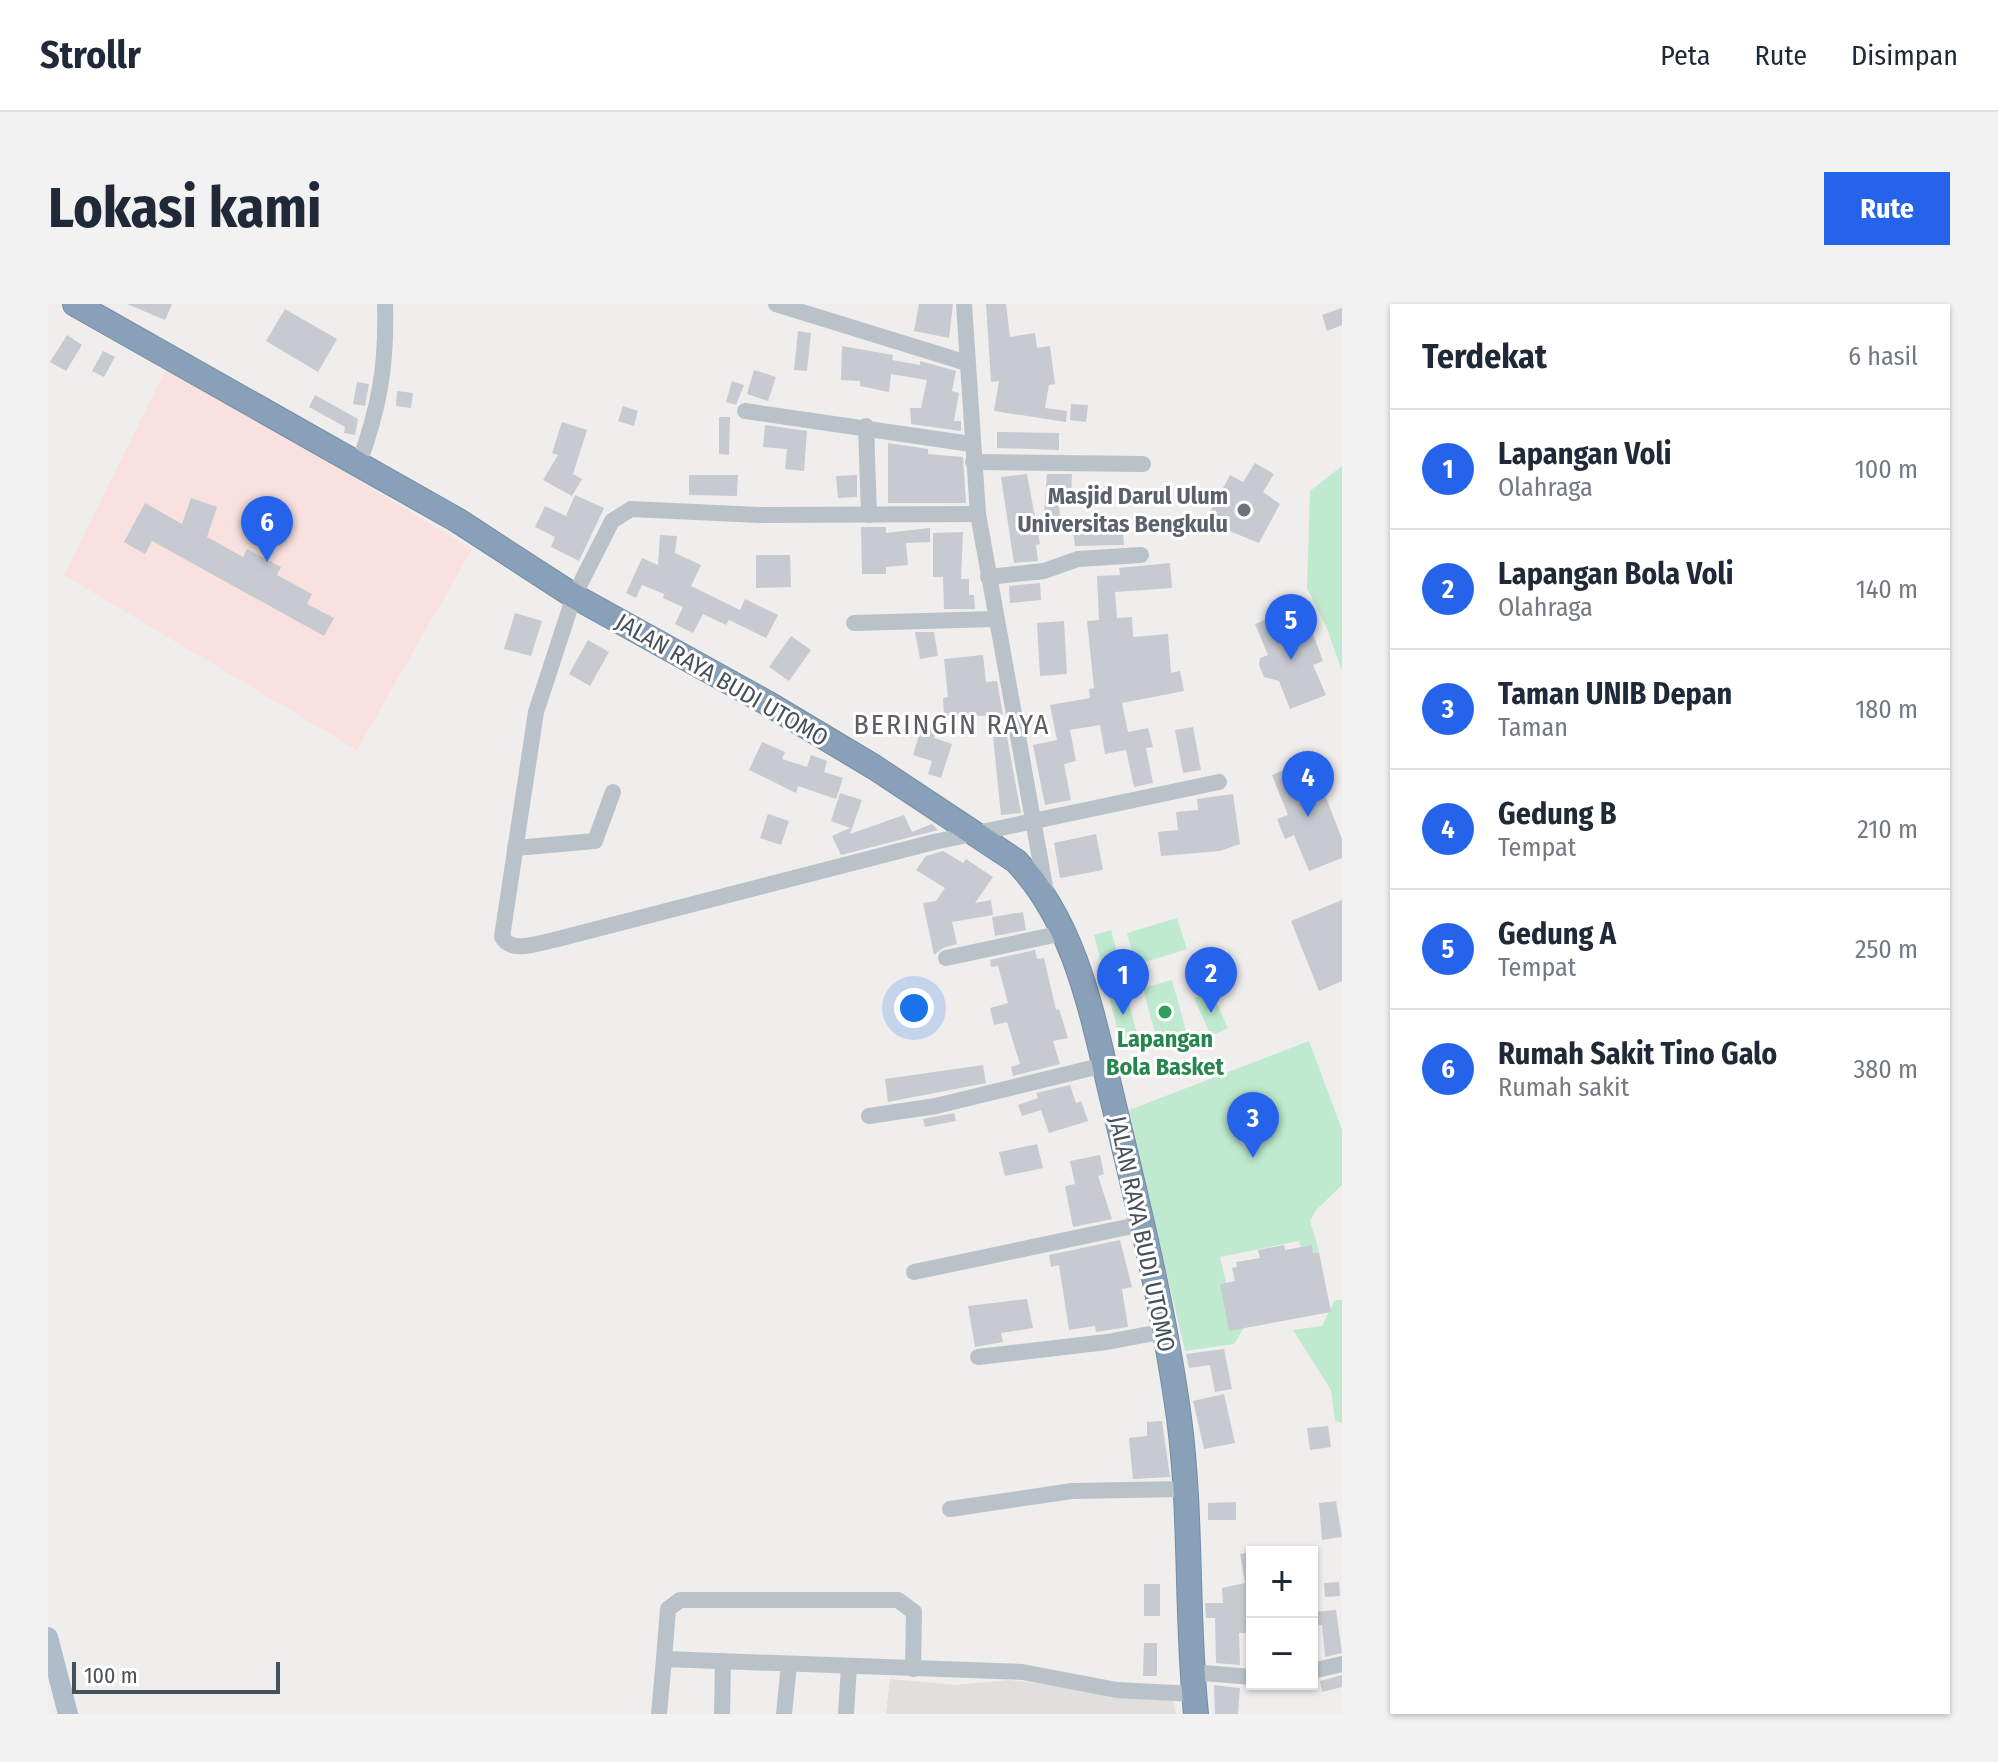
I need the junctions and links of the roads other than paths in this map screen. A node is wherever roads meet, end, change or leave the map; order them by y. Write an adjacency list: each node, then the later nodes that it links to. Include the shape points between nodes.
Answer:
1 (385, 304): 11 (street, via 377,414)
2 (776, 304): 5 (street)
3 (962, 304): 5 (street)
4 (87, 307): 11 (highway, JALAN RAYA BUDI UTOMO)
5 (967, 363): 8 (street)
6 (745, 411): 7 (street)
7 (866, 426): 8 (street); 13 (street)
8 (971, 444): 9 (street)
9 (973, 462): 10 (street); 12 (street)
10 (1143, 464)
11 (358, 466): 16 (highway, JALAN RAYA BUDI UTOMO, via 457,520)
12 (978, 514): 13 (street); 15 (street)
13 (869, 515): 16 (street, via 631,509 612,521)
14 (1141, 555): 15 (street, via 1078,559 1044,571)
15 (988, 577): 17 (street)
16 (574, 596): 22 (highway, JALAN RAYA BUDI UTOMO, via 781,711); 23 (street, via 536,712)
17 (995, 619): 18 (street); 21 (street)
18 (854, 623)
19 (1219, 782): 21 (street)
20 (613, 792): 23 (street, via 595,841)
21 (1034, 821): 22 (street); 24 (street)
22 (973, 834): 23 (street, via 513,947 502,937); 24 (highway, JALAN RAYA BUDI UTOMO, via 1016,861)
23 (515, 848)
24 (1046, 898): 25 (highway, JALAN RAYA BUDI UTOMO)
25 (1063, 933): 26 (street); 27 (highway, JALAN RAYA BUDI UTOMO, via 1084,987)
26 (946, 958)
27 (1104, 1065): 28 (street, via 936,1106); 29 (highway, JALAN RAYA BUDI UTOMO)
28 (869, 1116)
29 (1142, 1224): 30 (street); 31 (highway, JALAN RAYA BUDI UTOMO)
30 (914, 1272)
31 (1165, 1331): 32 (street); 33 (highway, JALAN RAYA BUDI UTOMO)
32 (978, 1357)
33 (1183, 1489): 34 (street, via 1072,1491); 44 (highway, JALAN RAYA BUDI UTOMO)
34 (950, 1509)
35 (48, 1637): 45 (main road)
36 (664, 1659): 37 (street); 41 (street, via 668,1609 680,1600 898,1600 914,1612); 46 (street)
37 (723, 1661): 38 (street); 47 (street)
38 (789, 1664): 40 (street); 48 (street)
39 (1342, 1664): 42 (street)
40 (849, 1666): 41 (street); 49 (street)
41 (913, 1669): 44 (street, via 1022,1672 1117,1690)
42 (1318, 1670)
43 (1246, 1679): 44 (street)
44 (1194, 1693)
45 (68, 1714)
46 (659, 1714)
47 (722, 1714)
48 (784, 1714)
49 (846, 1714)

